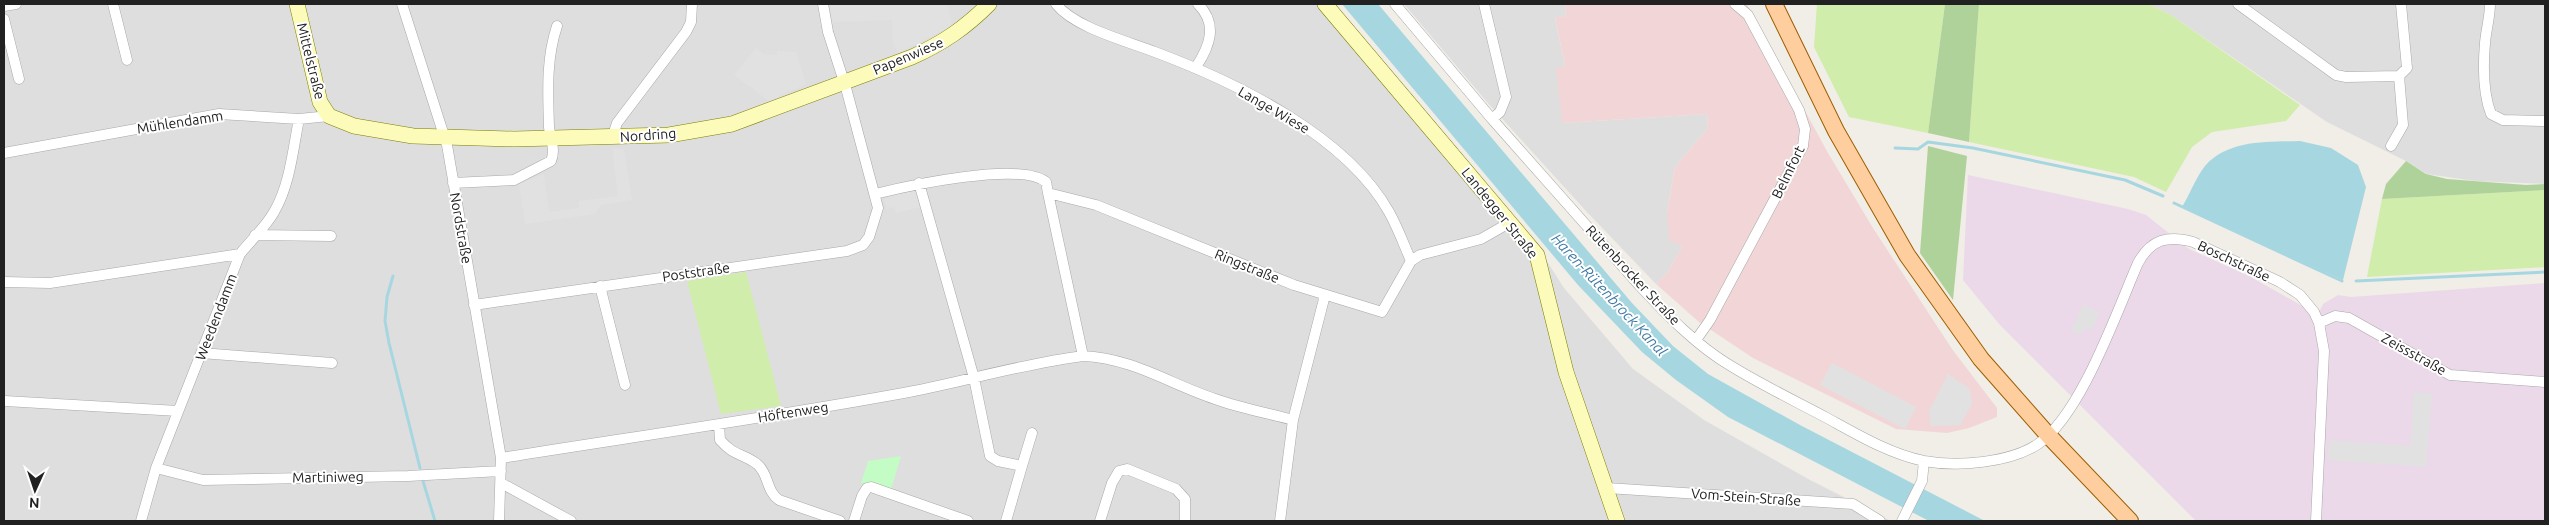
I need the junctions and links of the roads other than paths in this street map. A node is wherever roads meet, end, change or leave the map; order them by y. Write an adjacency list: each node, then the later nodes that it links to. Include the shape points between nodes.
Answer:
1 (16, 4): 18 (street)
2 (113, 4): 21 (street)
3 (297, 4): 26 (street, Mittelstraße, via 320,102)
4 (402, 4): 30 (street, Nordstraße)
5 (692, 4): 32 (street, via 691,22 686,32 617,123)
6 (823, 4): 25 (street)
7 (989, 4): 25 (street, Papenwiese, via 967,26 938,45)
8 (1056, 4): 22 (street, Lange Wiese, via 1082,23)
9 (1198, 4): 22 (street, via 1210,23 1211,38 1208,50)
10 (1325, 4): 39 (street, Landegger Straße)
11 (1395, 4): 28 (street, Rütenbrocker Straße)
12 (1484, 4): 28 (street, via 1506,97 1500,112)
13 (1735, 4): 49 (street, Belmfort, via 1748,15 1799,110 1805,129 1804,146 1710,320)
14 (1774, 4): 61 (main road, via 1836,131 1907,255 1981,359)
15 (2238, 4): 23 (street, via 2336,75 2346,78)
16 (2401, 4): 23 (street)
17 (2490, 4): 29 (street, via 2485,76 2486,101 2491,114 2503,120)
18 (4, 6)
19 (4, 19): 24 (street)
20 (557, 26): 31 (street, via 551,44 547,84)
21 (127, 60)
22 (1196, 67): 43 (street, Lange Wiese, via 1306,126 1338,152 1368,183 1389,212)
23 (2403, 72): 33 (street, via 2403,125)
24 (19, 79)
25 (844, 82): 32 (street, Nordring, via 732,124 670,134); 38 (street)
26 (329, 116): 27 (street, Mühlendamm); 30 (street, Mühlendamm, via 354,126 381,131)
27 (299, 118): 34 (street, Mühlendamm, via 219,114); 40 (street, Weedendamm, via 284,188 275,211)
28 (1492, 119): 49 (street, Rütenbrocker Straße, via 1661,309)
29 (2545, 121)
30 (444, 137): 31 (street, Nordring); 35 (street, Nordstraße)
31 (550, 137): 32 (street, Nordring); 35 (street, via 554,156 551,161 514,180)
32 (612, 138)
33 (2391, 146)
34 (4, 153)
35 (453, 184): 47 (street, Nordstraße)
36 (920, 184): 37 (street, via 948,178 1016,174 1041,178 1048,187); 38 (street); 53 (street)
37 (1048, 193): 46 (street, Ringstraße, via 1128,217); 51 (street)
38 (875, 194): 45 (street, Poststraße, via 877,216 869,237 855,249)
39 (1510, 223): 43 (street, via 1481,239 1420,255); 68 (street, Landegger Straße, via 1537,255 1541,266 1566,372)
40 (255, 235): 41 (street); 42 (street, Weedendamm)
41 (331, 236)
42 (240, 254): 44 (street, via 50,283); 50 (street, Weedendamm)
43 (1411, 261): 46 (street, Ringstraße, via 1382,312)
44 (4, 282)
45 (600, 286): 47 (street, Poststraße); 55 (street)
46 (1325, 295): 58 (street)
47 (474, 306): 62 (street, Nordstraße)
48 (2319, 323): 54 (street, Zeissstraße, via 2334,316 2349,318 2450,375); 61 (street, Boschstraße, via 2300,295 2280,282 2193,242 2178,238 2157,241 2143,253 2072,407); 83 (street, Boschstraße, via 2324,351)
49 (1696, 340): 63 (street, Rütenbrocker Straße, via 1730,366 1861,436)
50 (201, 353): 52 (street); 57 (street, Weedendamm)
51 (1083, 356): 53 (street, Höftenweg, via 1009,368); 58 (street, via 1127,363 1216,400)
52 (332, 363)
53 (974, 378): 59 (street, Höftenweg); 64 (street, via 990,456)
54 (2545, 382)
55 (625, 385)
56 (5, 400): 57 (street)
57 (178, 411): 65 (street, Weedendamm)
58 (1294, 420): 79 (street)
59 (719, 424): 62 (street, Höftenweg); 73 (street, via 720,440 737,456 757,464 773,496)
60 (1032, 433): 64 (street)
61 (2048, 435): 63 (street, Rütenbrocker Straße, via 2038,444 2015,454 1990,460 1959,464); 82 (main road)
62 (501, 458): 66 (street, Nordstraße)
63 (1924, 461): 69 (street, via 1922,481)
64 (1022, 466): 76 (street)
65 (156, 468): 66 (street, Martiniweg, via 202,480); 70 (street, Weedendamm)
66 (501, 471): 67 (street, Nordstraße)
67 (502, 483): 71 (street, Nordstraße); 72 (street)
68 (1606, 488): 80 (street, Landegger Straße); 81 (street, Vom-Stein-Straße, via 1853,504)
69 (1904, 519)
70 (140, 521)
71 (499, 521)
72 (571, 521)
73 (840, 521)
74 (854, 521): 75 (street, via 862,496 871,487)
75 (968, 521)
76 (1006, 521)
77 (1100, 521): 78 (street, via 1112,483 1119,471 1128,469 1176,489 1185,499)
78 (1185, 521)
79 (1280, 521)
80 (1617, 521)
81 (1880, 521)
82 (2130, 521)
83 (2316, 521)

